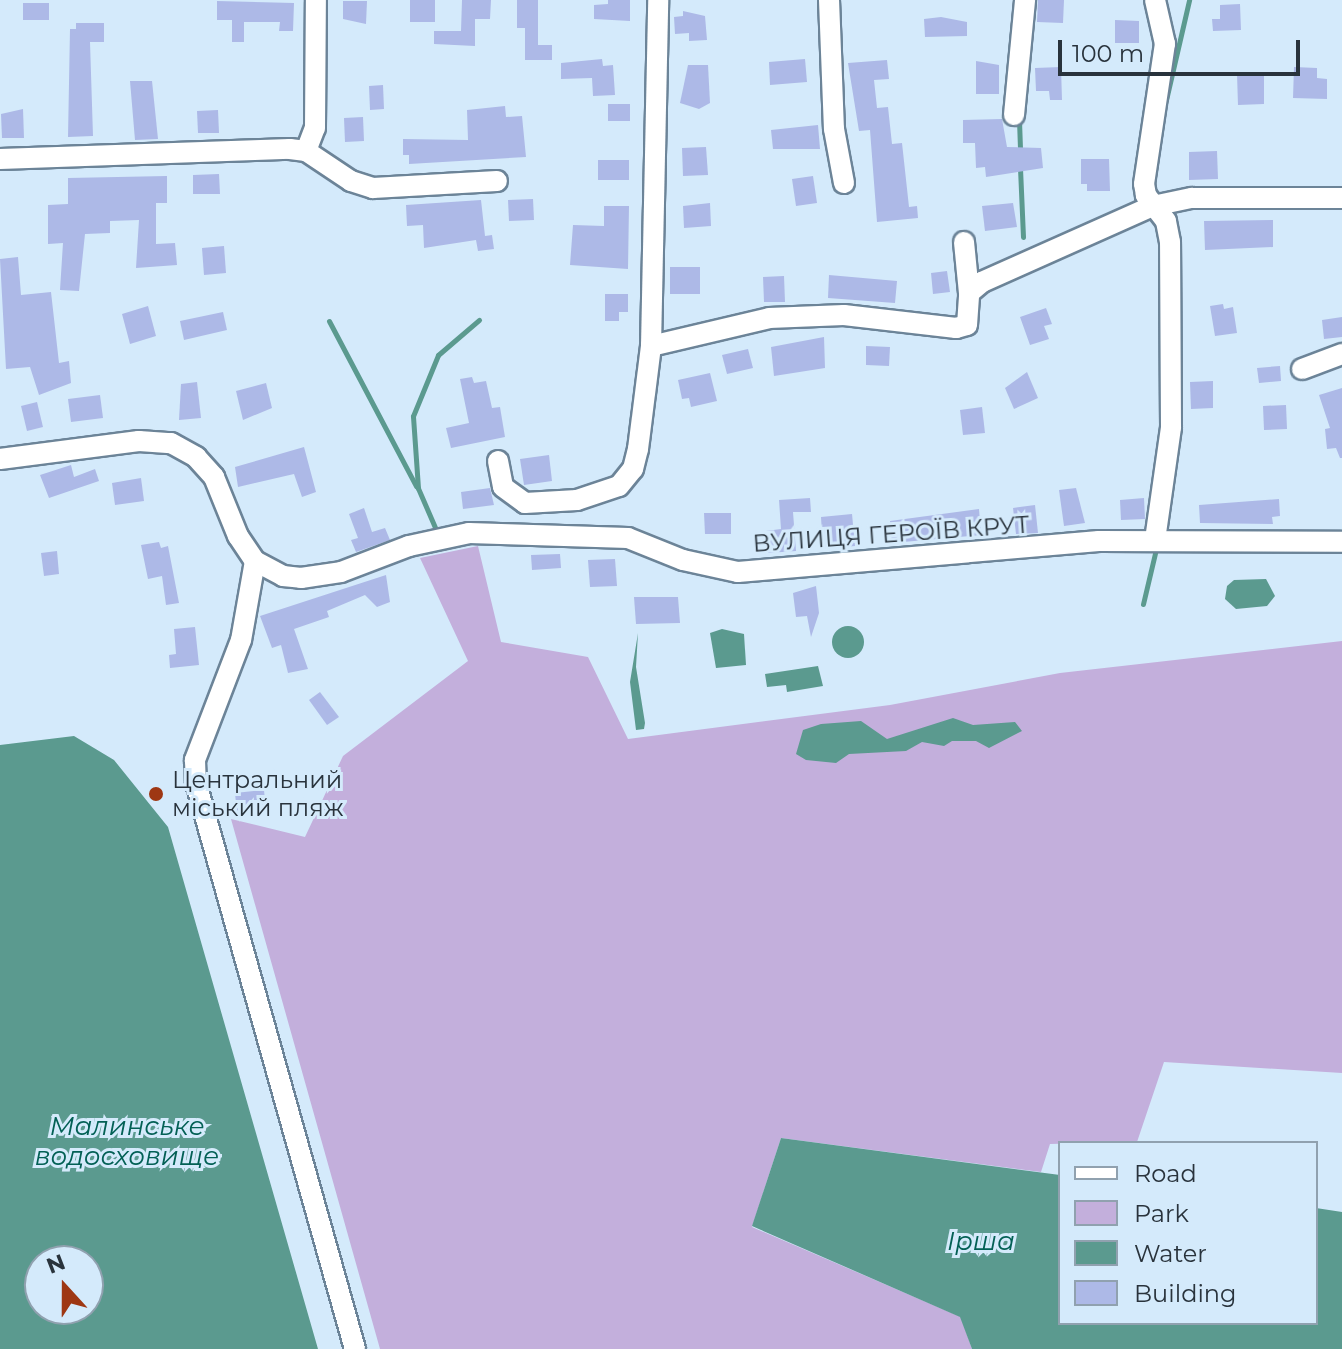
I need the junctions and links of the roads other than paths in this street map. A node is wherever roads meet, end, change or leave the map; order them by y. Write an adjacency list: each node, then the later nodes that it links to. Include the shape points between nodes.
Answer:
1 (316, 0): 7 (street, via 315,128)
2 (658, 0): 15 (street)
3 (829, 0): 10 (street, via 833,120)
4 (1025, 0): 6 (street)
5 (1155, 0): 12 (street, via 1165,44 1145,163 1145,191)
6 (1014, 115)
7 (306, 151): 8 (street); 9 (street, via 351,181 373,188)
8 (0, 159)
9 (497, 181)
10 (844, 183)
11 (1342, 198): 12 (street, via 1192,198)
12 (1153, 206): 14 (street, via 999,272); 20 (street, via 1166,221 1171,258 1171,427)
13 (964, 242): 14 (street)
14 (969, 293): 15 (street, via 967,325 908,333 844,315 752,319)
15 (651, 346): 19 (street, via 638,449 633,469 619,486 577,500 525,503 503,487)
16 (1342, 354): 17 (street)
17 (1302, 369)
18 (0, 459): 22 (street, via 139,441 178,446 214,477 238,536)
19 (498, 461)
20 (1155, 540): 21 (street, ВУЛИЦЯ ГЕРОЇВ КРУТ); 22 (street, ВУЛИЦЯ ГЕРОЇВ КРУТ, via 1087,541 738,572 683,560 628,538 469,533 430,539 325,576 283,576)
21 (1342, 542)
22 (255, 561): 23 (street, via 241,640 195,760 196,783)
23 (355, 1349)

